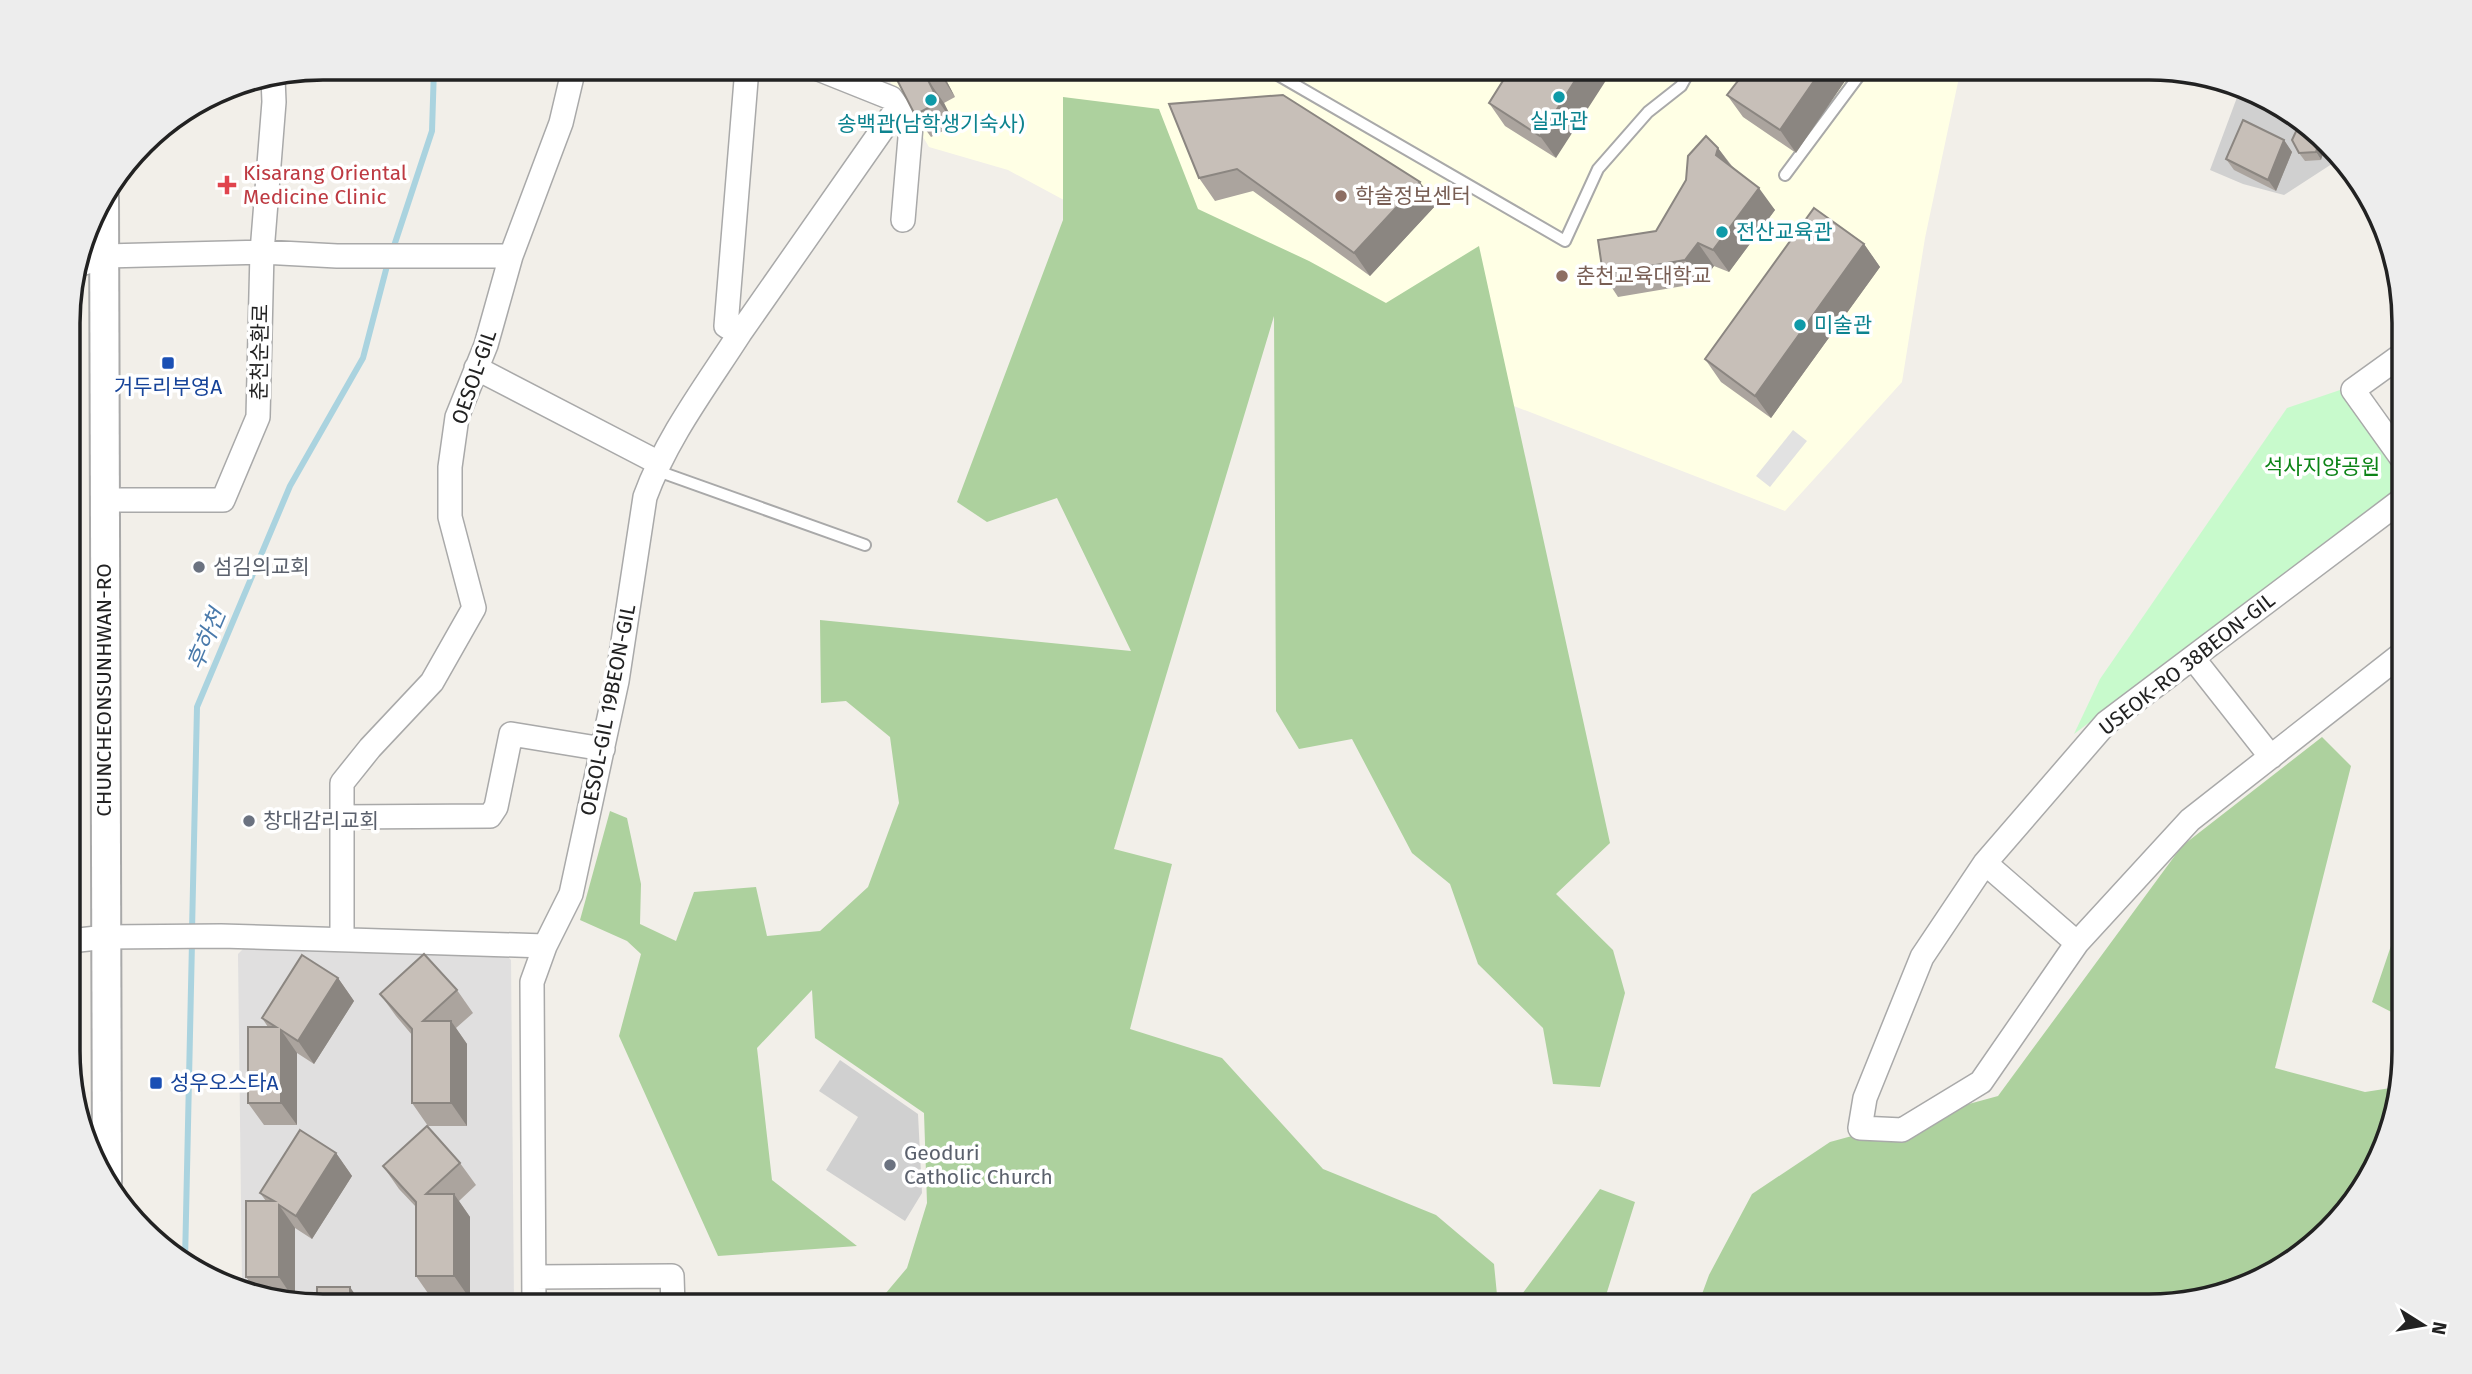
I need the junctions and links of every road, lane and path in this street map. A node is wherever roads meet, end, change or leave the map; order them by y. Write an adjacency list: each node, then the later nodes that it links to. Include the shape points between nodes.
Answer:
1 (1288, 80): 2 (lane, via 1565,241 1598,169 1648,112)
2 (1684, 80)
3 (1855, 80): 9 (lane)
4 (571, 81): 14 (street, OESOL-GIL, via 561,123)
5 (746, 81): 16 (street, via 726,326)
6 (848, 81): 8 (street, via 891,98)
7 (274, 86): 12 (street, 춘천순환로)
8 (898, 107): 11 (street, via 911,126); 16 (street, OESOL-GIL 19BEON-GIL)
9 (1785, 175)
10 (104, 220): 13 (street, CHUNCHEONSUNHWAN-RO)
11 (904, 220)
12 (262, 252): 13 (street); 14 (street); 21 (street, 춘천순환로, via 258,417 223,500)
13 (105, 256): 15 (street); 21 (street, CHUNCHEONSUNHWAN-RO)
14 (511, 256): 18 (street, OESOL-GIL)
15 (89, 261)
16 (740, 332): 20 (street, OESOL-GIL 19BEON-GIL)
17 (2392, 362): 19 (street, via 2353,390)
18 (476, 369): 20 (street); 28 (street, OESOL-GIL, via 457,417 450,467 450,517 474,608 432,682 342,783)
19 (2392, 445)
20 (657, 466): 23 (lane); 26 (street, OESOL-GIL 19BEON-GIL, via 645,497)
21 (104, 500): 30 (street, CHUNCHEONSUNHWAN-RO)
22 (2392, 507): 24 (street, USEOK-RO 38BEON-GIL)
23 (865, 545)
24 (2193, 658): 27 (street); 29 (street, USEOK-RO 38BEON-GIL, via 2106,723)
25 (2392, 662): 27 (street, USEOK-RO 38BEON-GIL)
26 (603, 749): 28 (street, via 511,734 496,807 490,816); 34 (street, OESOL-GIL 19BEON-GIL, via 571,894)
27 (2271, 757): 33 (street, USEOK-RO 38BEON-GIL, via 2190,820)
28 (340, 817): 31 (street, OESOL-GIL)
29 (1985, 863): 33 (street); 33 (street, USEOK-RO 38BEON-GIL, via 1922,957 1865,1098 1860,1128 1902,1129 1981,1082)
30 (106, 937): 31 (street); 32 (street); 35 (street, CHUNCHEONSUNHWAN-RO)
31 (342, 938): 34 (street)
32 (80, 940)
33 (2077, 943)
34 (545, 946): 36 (street, OESOL-GIL 19BEON-GIL, via 532,982)
35 (107, 1160)
36 (534, 1277): 37 (street, OESOL-GIL 19BEON-GIL); 38 (street, via 673,1276)
37 (534, 1294)
38 (673, 1294)

